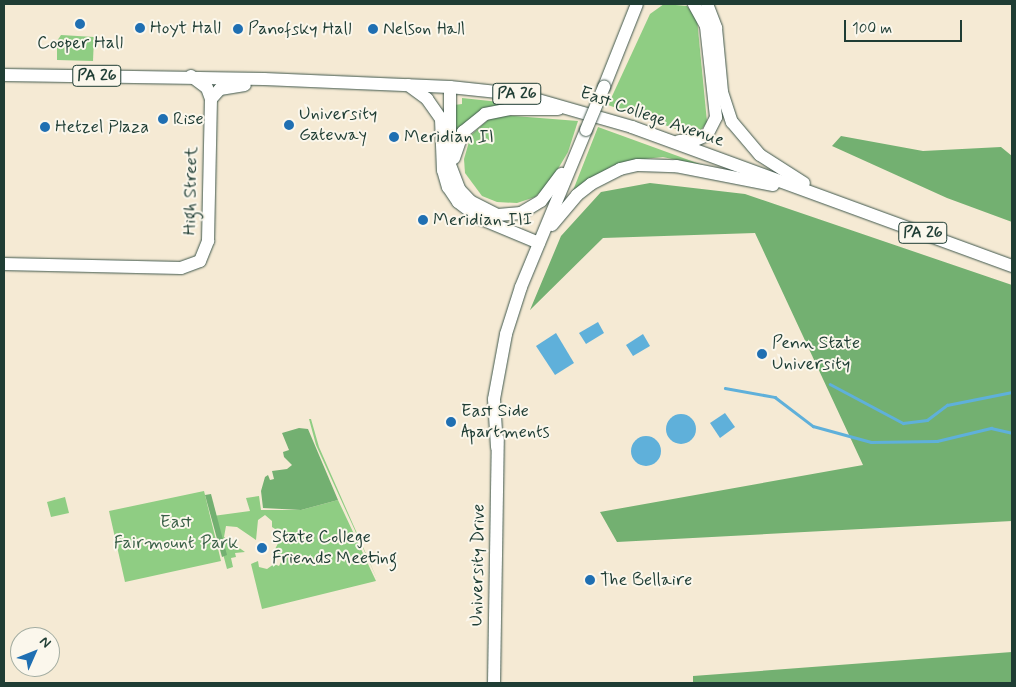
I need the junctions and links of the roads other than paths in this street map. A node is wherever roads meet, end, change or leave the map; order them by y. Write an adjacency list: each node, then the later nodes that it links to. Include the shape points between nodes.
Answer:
1 (637, 4): 5 (main road, University Drive)
2 (648, 4): 5 (main road)
3 (694, 4): 14 (main road, via 706,26 715,122 711,132 701,139)
4 (708, 4): 17 (main road, via 716,28 722,92 732,122 750,145 772,164)
5 (624, 40): 13 (main road, University Drive, bridge)
6 (4, 75): 7 (main road, East College Avenue / PA 26)
7 (191, 76): 8 (main road, East College Avenue / PA 26); 11 (main road, via 207,88)
8 (264, 79): 9 (main road, East College Avenue / PA 26); 11 (main road, East College Avenue / PA 26, via 251,85 224,88)
9 (408, 84): 10 (main road, East College Avenue / PA 26); 18 (main road, via 427,99 441,119 442,170 458,202 479,218)
10 (450, 87): 12 (main road, East College Avenue / PA 26, via 517,94); 15 (main road, via 449,156)
11 (211, 99): 19 (main road, High Street, via 208,241 200,261 181,268)
12 (582, 110): 14 (main road, East College Avenue / PA 26); 15 (main road, via 517,109 485,114 460,138 454,154)
13 (584, 134): 15 (main road, via 548,194 521,213 498,215 478,207 464,195); 18 (main road, University Drive)
14 (669, 141): 16 (main road, East College Avenue / PA 26)
15 (453, 175)
16 (813, 193): 17 (main road, East College Avenue / PA 26); 18 (main road, via 676,166 638,165 620,169 592,184 560,214)
17 (834, 201): 20 (main road, East College Avenue / PA 26)
18 (539, 243): 21 (main road, University Drive, via 511,317 502,360 498,365 494,398 497,447)
19 (4, 264)
20 (1012, 266)
21 (494, 683)

